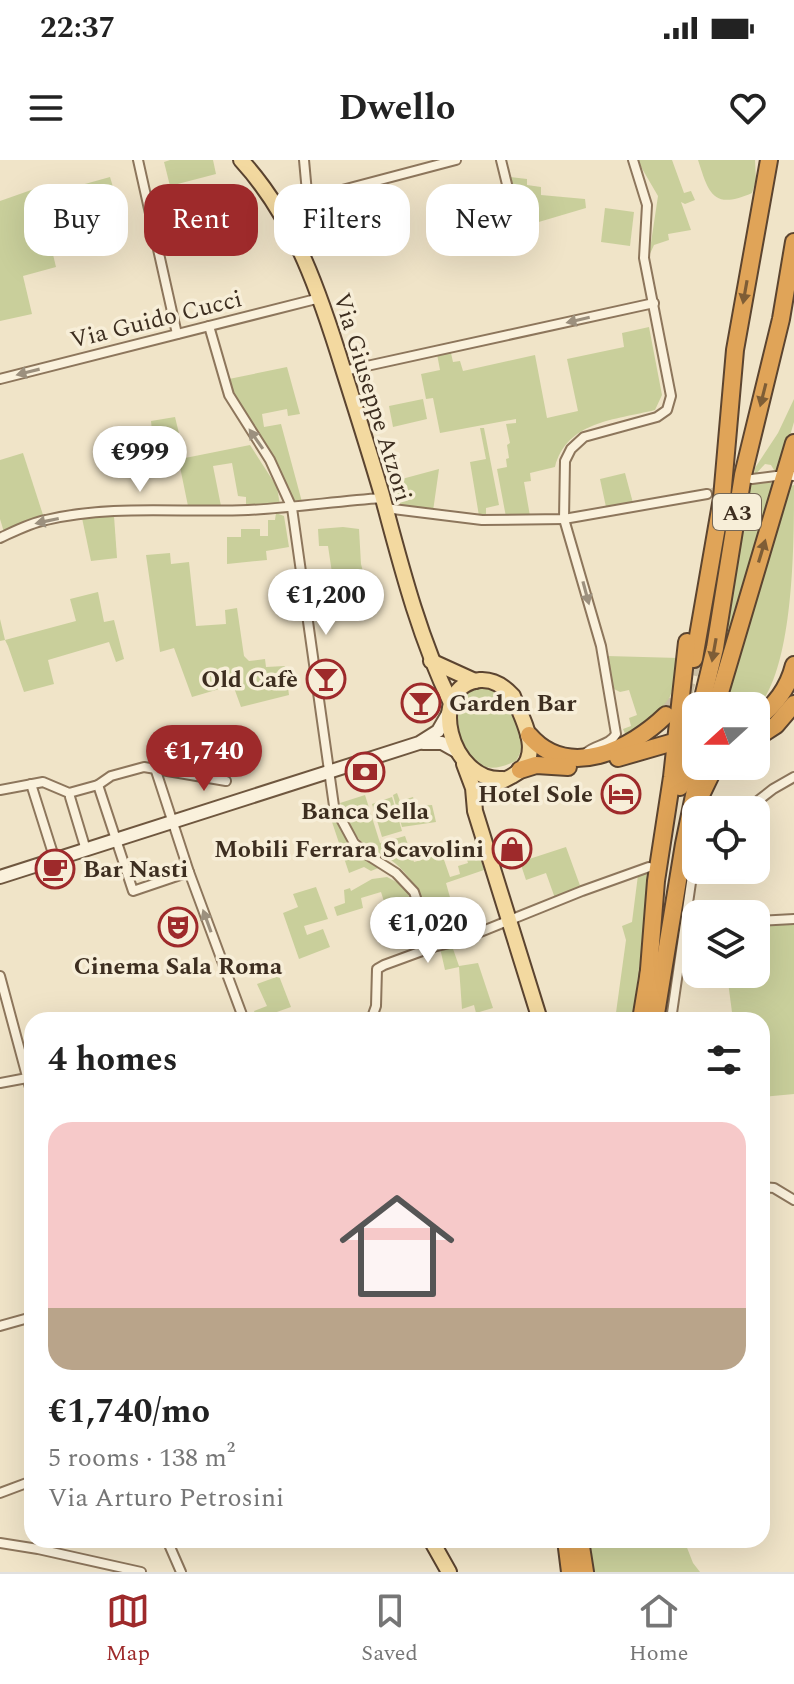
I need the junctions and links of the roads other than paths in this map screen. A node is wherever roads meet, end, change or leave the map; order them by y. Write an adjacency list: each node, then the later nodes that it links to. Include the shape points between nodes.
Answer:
1 (138, 160): 15 (street)
2 (241, 160): 12 (main road, Via Giuseppe Atzori, via 288,226)
3 (304, 160): 8 (street)
4 (456, 160): 9 (street)
5 (501, 160): 10 (street)
6 (633, 160): 13 (street, via 647,205 644,250)
7 (769, 160): 24 (highway, one-way to 24, via 735,350)
8 (306, 184)
9 (365, 184)
10 (507, 184)
11 (794, 242): 20 (highway, A3, one-way to 20)
12 (321, 298): 14 (street, Via Guido Cucci); 16 (main road, Via Giuseppe Atzori)
13 (654, 303): 16 (street, one-way to 16); 25 (street, via 671,396 667,410 574,445 564,466)
14 (209, 326): 15 (street, Via Guido Cucci); 23 (street, one-way to 14, via 270,460 229,395)
15 (177, 334): 17 (street, Via Guido Cucci, one-way to 17)
16 (344, 371): 22 (main road, Via Giuseppe Atzori)
17 (0, 379)
18 (794, 443): 33 (highway, A3, one-way to 18)
19 (776, 476): 20 (street)
20 (748, 477): 27 (highway); 32 (highway, A3, one-way to 32)
21 (707, 494): 25 (street)
22 (384, 503): 23 (street); 25 (street, via 482,520); 29 (main road, Via Giuseppe Atzori)
23 (292, 508): 26 (street, one-way to 26, via 77,515 46,519); 46 (street)
24 (720, 509): 27 (highway, A3); 71 (highway, via 700,574 684,657)
25 (564, 519): 43 (street, one-way to 43, via 601,646 616,734)
26 (0, 538)
27 (715, 552): 28 (highway, A3)
28 (694, 659)
29 (431, 661): 31 (main road); 35 (main road, Via Giuseppe Atzori)
30 (794, 665): 36 (highway, via 786,688)
31 (475, 681): 35 (main road, via 460,689); 39 (main road, via 492,681 507,690)
32 (704, 692)
33 (720, 692)
34 (794, 704): 38 (highway)
35 (450, 707): 40 (street, via 438,731); 42 (main road, Via Giuseppe Atzori)
36 (770, 707)
37 (666, 715): 43 (highway, via 629,744)
38 (770, 729)
39 (529, 735): 43 (highway, via 551,754); 44 (main road, via 530,754)
40 (419, 743): 42 (street, via 442,743); 46 (street)
41 (670, 743): 44 (highway, via 590,765)
42 (459, 755): 49 (main road, via 476,774); 56 (main road, Via Giuseppe Atzori)
43 (582, 758)
44 (520, 770): 49 (main road)
45 (156, 771): 50 (street); 52 (street, via 144,767); 57 (street)
46 (328, 771): 57 (street); 68 (street, via 333,803 346,832 414,892)
47 (682, 777): 71 (highway)
48 (794, 777): 54 (street)
49 (503, 779): 56 (main road)
50 (226, 781)
51 (31, 784): 52 (street, via 43,782 69,793); 53 (street); 60 (street)
52 (98, 785): 58 (street)
53 (0, 790)
54 (764, 796)
55 (70, 797): 59 (street)
56 (475, 799): 66 (main road, Via Giuseppe Atzori)
57 (172, 823): 58 (street); 62 (street)
58 (117, 840): 59 (street); 62 (street, via 133,891)
59 (86, 850): 60 (street)
60 (55, 860): 63 (street)
61 (649, 867): 66 (street)
62 (189, 872): 72 (street, one-way to 62)
63 (0, 877)
64 (684, 884): 76 (highway)
65 (794, 919): 67 (street)
66 (509, 920): 68 (street); 74 (main road, Via Giuseppe Atzori)
67 (770, 920)
68 (433, 947): 73 (street, via 377,969)
69 (682, 965): 77 (street)
70 (0, 976): 78 (street)
71 (648, 982): 75 (highway)
72 (241, 1012)
73 (374, 1012)
74 (538, 1012)
75 (642, 1012)
76 (657, 1012)
77 (673, 1012)
78 (24, 1067)
79 (24, 1079): 80 (street)
80 (0, 1083)
81 (770, 1188): 82 (street)
82 (794, 1200)
83 (24, 1319): 84 (street)
84 (0, 1326)
85 (24, 1484): 86 (street)
86 (0, 1493)
87 (0, 1543): 88 (street)
88 (24, 1547)
89 (32, 1548): 94 (street)
90 (170, 1548): 95 (street)
91 (436, 1548): 96 (main road)
92 (567, 1548): 97 (highway)
93 (581, 1548): 98 (highway)
94 (141, 1572)
95 (181, 1572)
96 (449, 1572)
97 (570, 1572)
98 (585, 1572)

